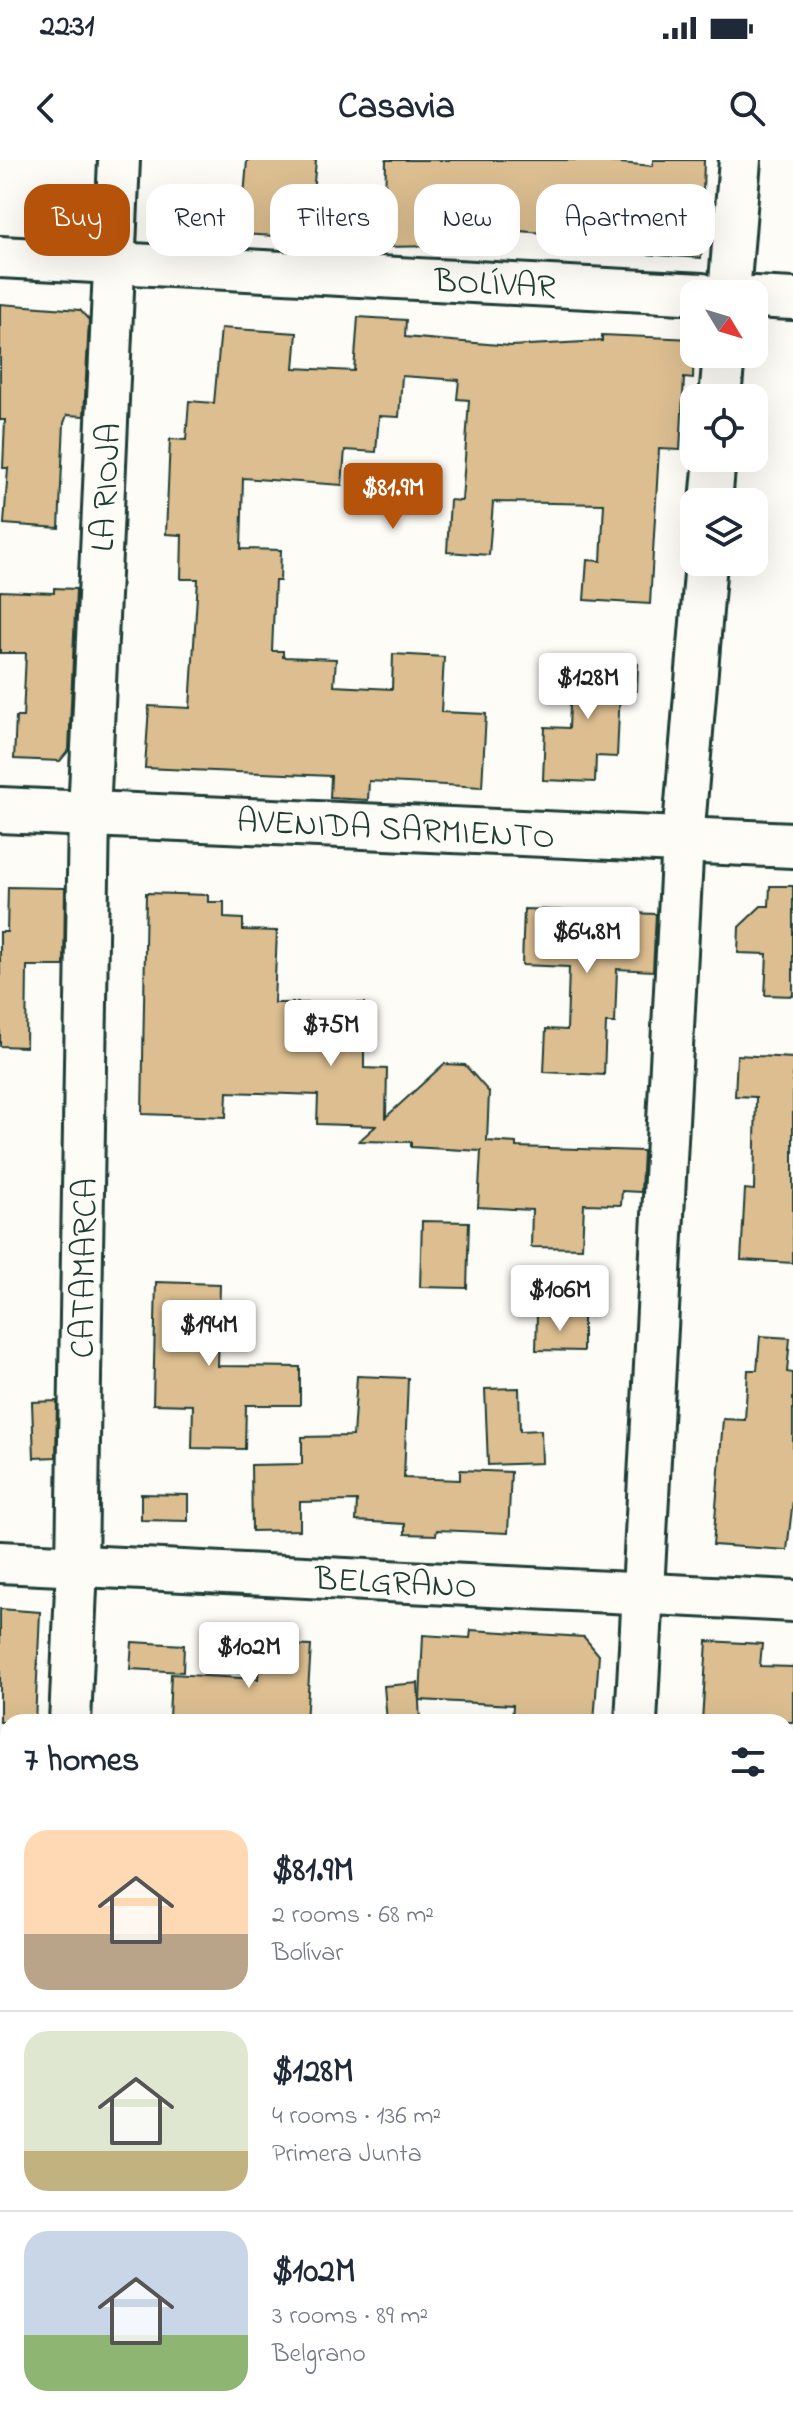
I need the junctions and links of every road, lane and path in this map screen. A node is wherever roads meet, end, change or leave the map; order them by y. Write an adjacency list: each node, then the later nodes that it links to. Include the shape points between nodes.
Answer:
1 (119, 160): 4 (street, LA RIOJA)
2 (740, 160): 5 (street)
3 (0, 257): 4 (street, BOLÍVAR)
4 (114, 261): 6 (street, BOLÍVAR); 11 (street, LA RIOJA)
5 (730, 280)
6 (680, 293)
7 (768, 298): 8 (street)
8 (793, 299)
9 (705, 576): 12 (street)
10 (0, 810): 11 (main road, AVENIDA SARMIENTO)
11 (89, 814): 12 (main road, AVENIDA SARMIENTO); 15 (street, CATAMARCA)
12 (683, 840): 13 (main road, AVENIDA SARMIENTO); 16 (street)
13 (793, 845)
14 (0, 1562): 15 (street, BELGRANO)
15 (77, 1566): 16 (street, BELGRANO); 18 (street, CATAMARCA)
16 (643, 1593): 17 (street, BELGRANO); 19 (street)
17 (793, 1601)
18 (70, 1714)
19 (636, 1714)

